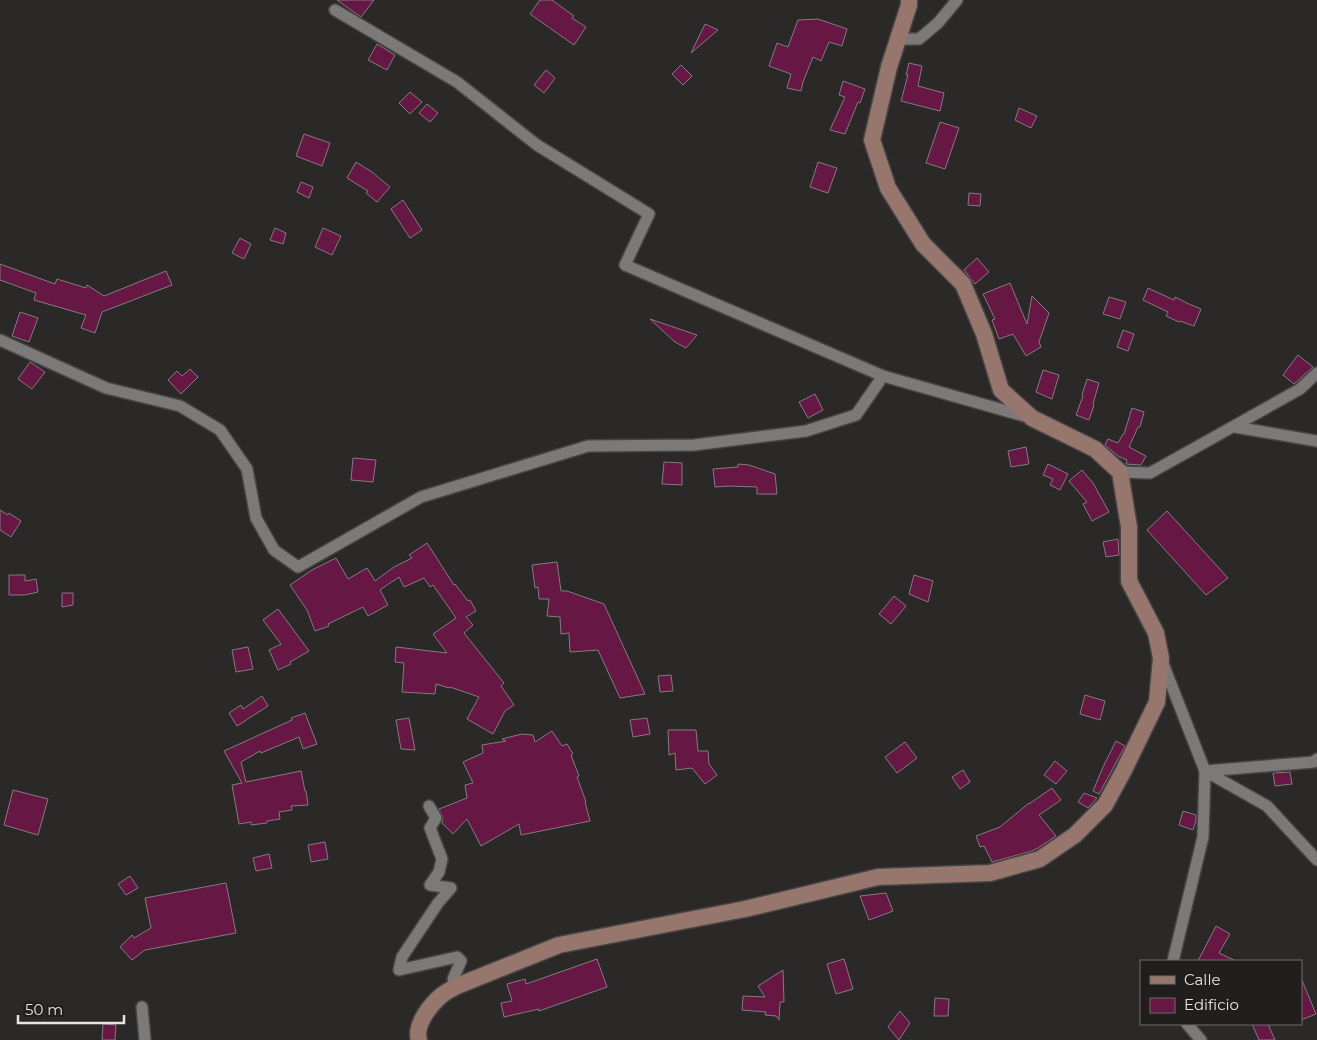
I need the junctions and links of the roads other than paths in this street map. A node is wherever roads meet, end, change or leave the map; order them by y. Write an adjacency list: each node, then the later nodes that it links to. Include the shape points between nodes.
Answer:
1 (909, 0): 4 (street)
2 (957, 0): 4 (street, via 919,39)
3 (335, 10): 7 (street, via 457,82 537,145 649,214 625,265)
4 (898, 39): 8 (street, via 872,140 888,188 923,244 963,284 1002,390)
5 (0, 340): 7 (street, via 106,388 180,406 220,430 247,469 256,518 274,550 298,567 421,497 588,446 694,445 806,431 856,414)
6 (1317, 373): 9 (street, via 1300,389)
7 (883, 376): 8 (street)
8 (1032, 418): 11 (street, via 1095,449)
9 (1235, 427): 10 (street); 11 (street, via 1150,473)
10 (1317, 441)
11 (1120, 472): 12 (street, via 1129,527 1129,581 1156,633)
12 (1161, 658): 14 (street); 18 (street, via 1157,702 1105,805 1075,835 1040,859 990,873 878,877 745,909 559,945)
13 (1317, 759): 14 (street, via 1314,762)
14 (1205, 771): 16 (street, via 1267,806); 17 (street, via 1202,837)
15 (429, 806): 18 (street, via 436,818 430,828 442,859 439,872 430,885 451,888 402,957 399,970 456,957 460,961 453,979)
16 (1317, 860)
17 (1173, 960)
18 (456, 986): 22 (street, via 442,995 421,1019)
19 (142, 1007): 21 (street)
20 (1188, 1025): 23 (street)
21 (145, 1040)
22 (419, 1040)
23 (1201, 1040)

